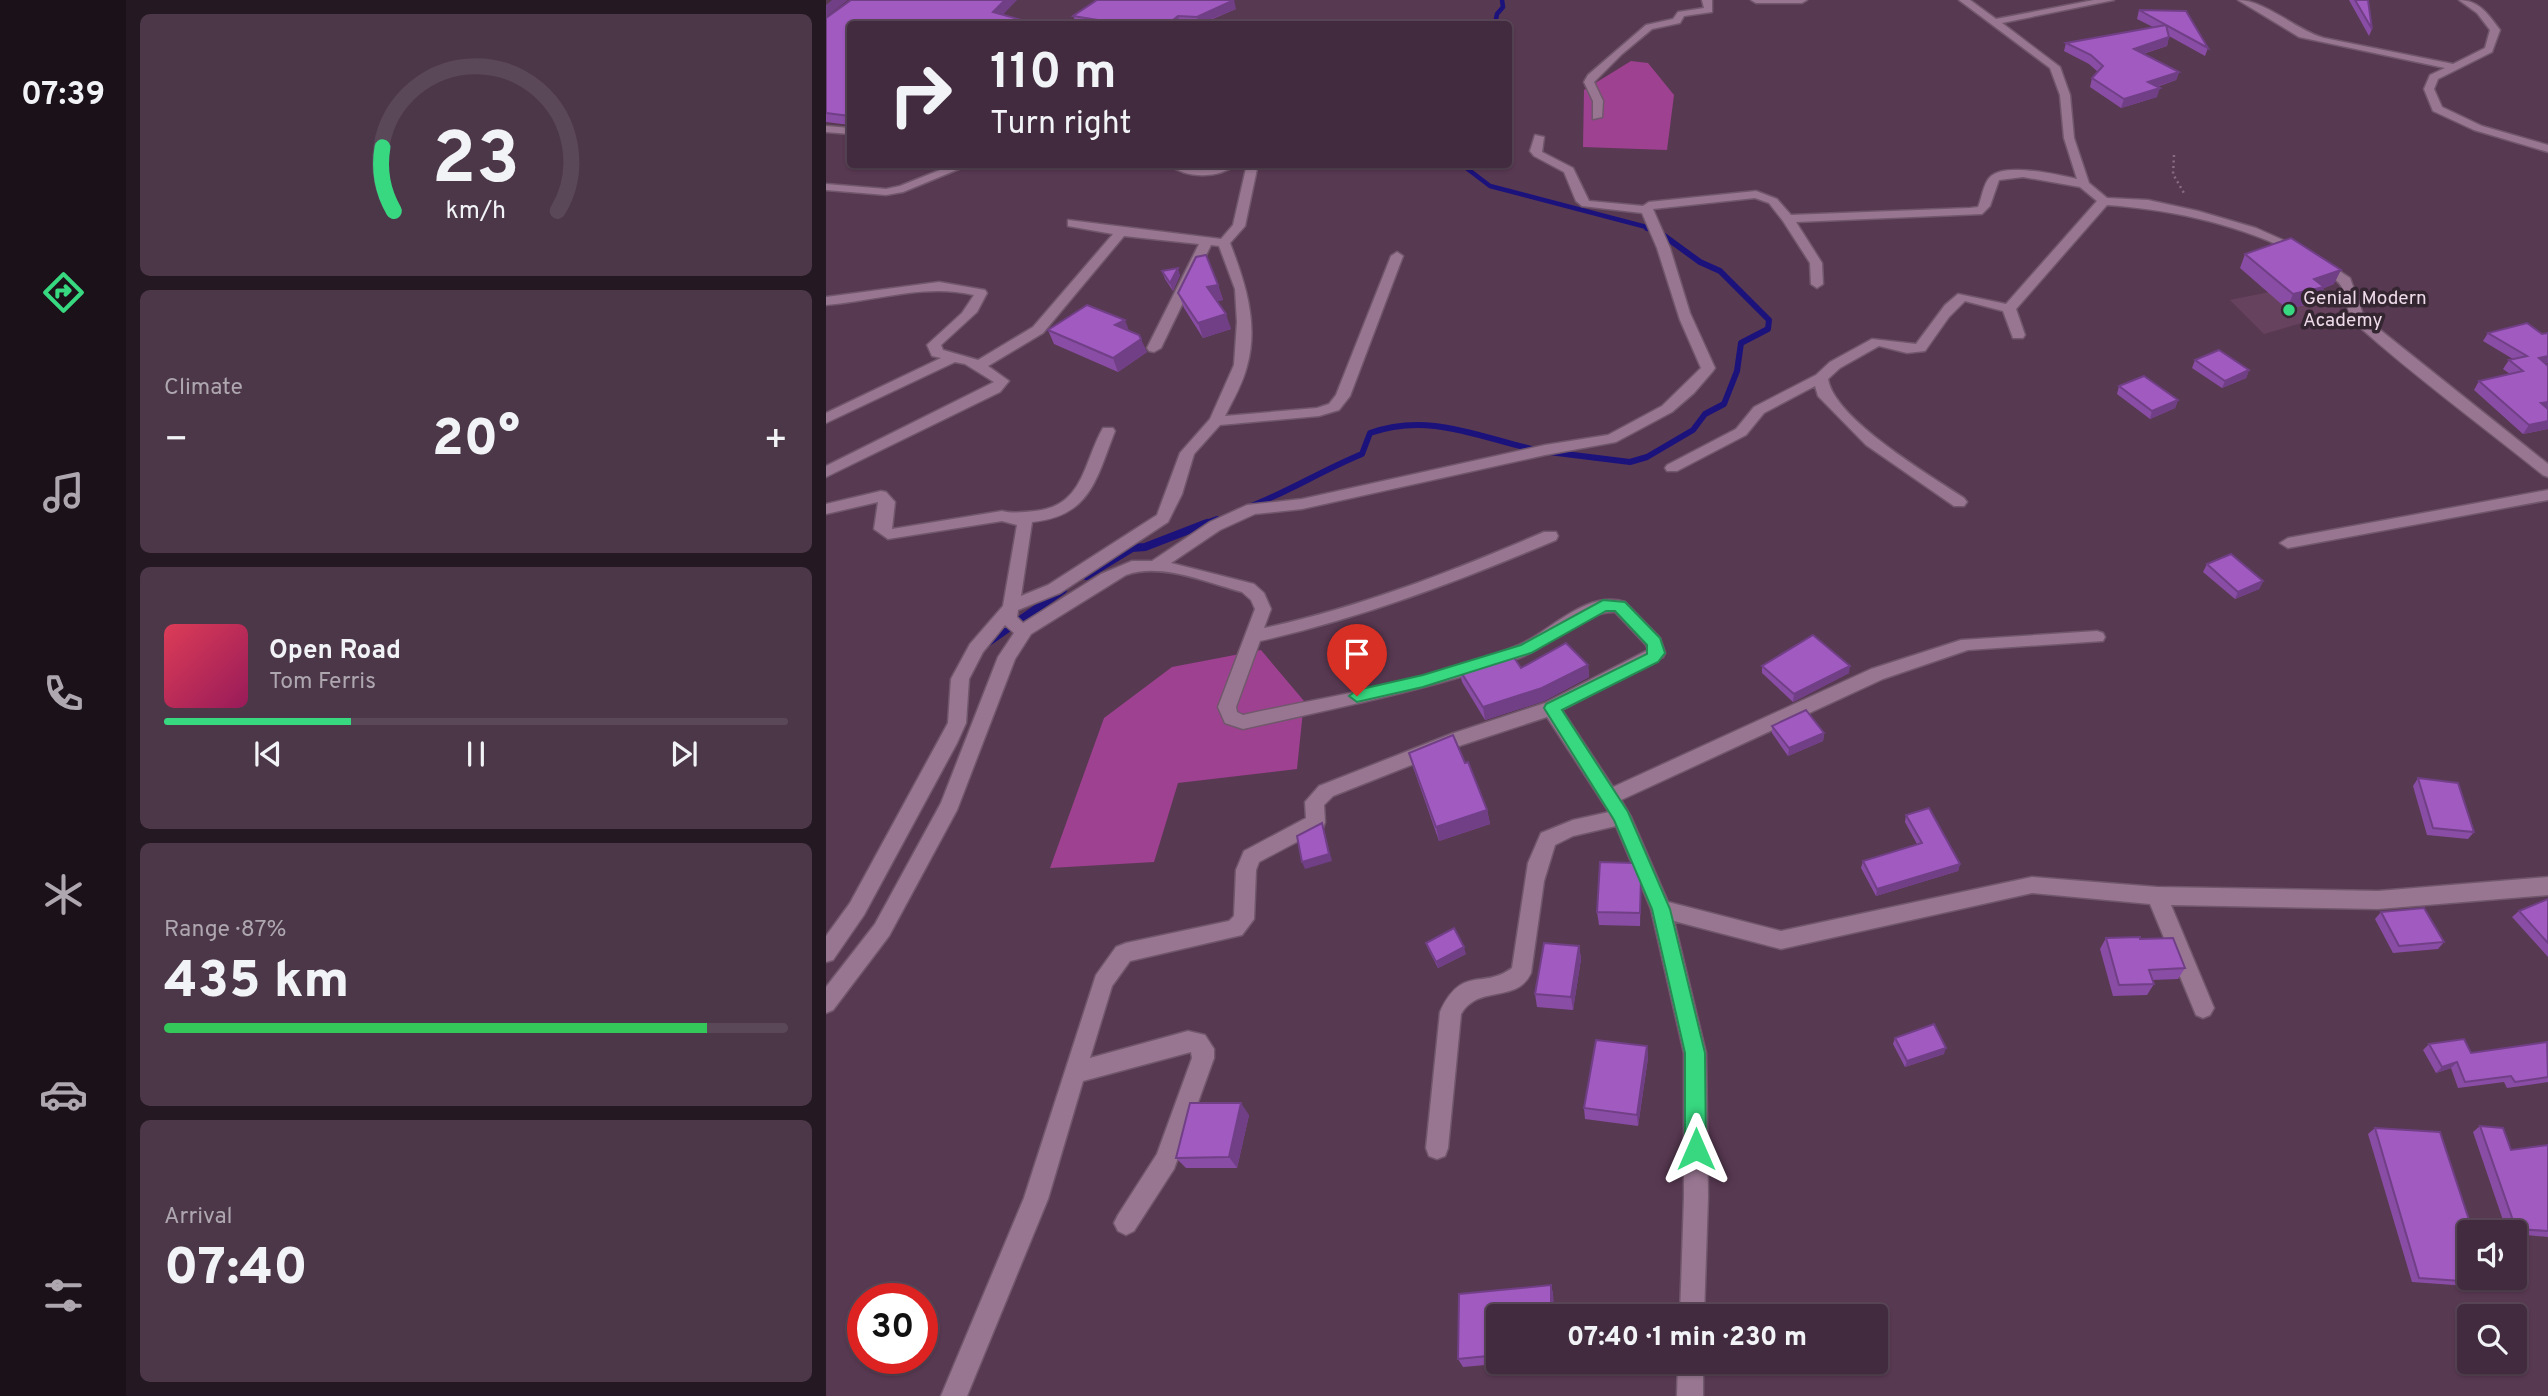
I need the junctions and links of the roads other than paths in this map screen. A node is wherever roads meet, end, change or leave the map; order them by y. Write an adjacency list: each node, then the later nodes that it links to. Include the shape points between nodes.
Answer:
1 (1707, 0): 10 (street, via 1709,10 1681,13 1677,21 1640,32 1595,72 1589,82 1598,101)
2 (1756, 0): 3 (street)
3 (1802, 0)
4 (1964, 0): 8 (street)
5 (2109, 0): 8 (street)
6 (2243, 0): 9 (street, via 2322,41)
7 (2463, 0): 14 (street, via 2480,10 2495,30 2489,50 2434,77 2429,89 2437,109 2478,128)
8 (1994, 22): 19 (street, via 2055,67 2066,95 2069,138)
9 (2450, 66)
10 (1597, 117)
11 (826, 130): 12 (street)
12 (847, 131)
13 (1539, 137): 22 (street, via 1538,155 1569,170 1586,204)
14 (2548, 149)
15 (956, 168): 20 (street, via 903,190)
16 (1182, 168): 17 (street, via 1206,175)
17 (1223, 168)
18 (1252, 168): 27 (street, via 1239,226)
19 (2084, 184): 21 (street); 23 (street, via 2000,174 1982,209)
20 (826, 187)
21 (2104, 201): 31 (street); 42 (street, via 2194,213 2252,231 2308,256 2346,282 2358,319)
22 (1646, 210): 23 (street, via 1659,203 1756,194 1773,201); 49 (street, via 1664,244 1684,314 1702,346 1707,368 1674,403 1611,439 1303,504 1252,509 1215,526)
23 (1788, 219): 29 (street, via 1816,263)
24 (1072, 223): 25 (street)
25 (1121, 232): 26 (street); 35 (street, via 1038,330)
26 (1207, 241): 27 (street); 33 (street)
27 (1224, 243): 38 (street, via 1241,289 1244,322 1241,365)
28 (1397, 256): 38 (street, via 1343,396 1334,407)
29 (1817, 284)
30 (826, 301): 34 (street, via 922,285 981,293 966,318 934,345 937,352)
31 (2009, 309): 32 (street); 36 (street, via 1963,297 1920,348 1877,342 1835,365)
32 (2018, 335)
33 (1154, 348)
34 (954, 357): 35 (street); 37 (street)
35 (980, 365): 41 (street, via 1001,378 1001,385)
36 (1821, 379): 40 (street, via 1759,410 1741,432); 44 (street, via 1823,393 1871,442)
37 (826, 419)
38 (1216, 421): 50 (street, via 1187,453 1163,518 1054,589)
39 (1108, 431): 46 (street, via 1086,485 1068,507)
40 (1672, 468)
41 (826, 472)
42 (2548, 472)
43 (2548, 495): 48 (street)
44 (1959, 502)
45 (826, 509): 46 (street, via 881,496 887,502 882,529 888,534)
46 (1012, 518): 50 (street, via 1025,522)
47 (1550, 536): 51 (street, via 1455,576 1296,628)
48 (2288, 543)
49 (1155, 566): 50 (street, via 1116,573); 51 (street, via 1248,588 1263,609)
50 (1015, 621): 59 (street, via 976,648 960,680 957,723 858,909); 60 (street, via 1007,657 950,805 882,930)
51 (1255, 636): 53 (street, via 1227,707 1232,720 1243,722 1423,681 1526,649 1603,605 1619,606 1654,642 1657,653)
52 (2097, 637): 54 (street, via 1967,644 1877,674)
53 (1552, 708): 54 (street); 62 (street, via 1371,771 1318,796 1314,802 1316,822 1251,857 1241,925 1124,954 1103,982)
54 (1610, 797): 55 (street)
55 (1622, 817): 58 (street); 63 (street, via 1549,838 1537,867 1521,973 1513,982 1466,989 1457,997 1451,1012)
56 (2548, 886): 57 (street, via 2378,900)
57 (2157, 896): 58 (street, via 2032,884 1781,940); 61 (street)
58 (1661, 909): 65 (street, via 1695,1053)
59 (826, 953)
60 (826, 1003)
61 (2203, 1008)
62 (1075, 1073): 64 (street, via 1188,1041 1203,1049 1166,1161); 67 (street, via 1036,1199)
63 (1437, 1148)
64 (1126, 1223)
65 (1692, 1304)
66 (1690, 1374): 68 (street)
67 (954, 1396)
68 (1690, 1396)

